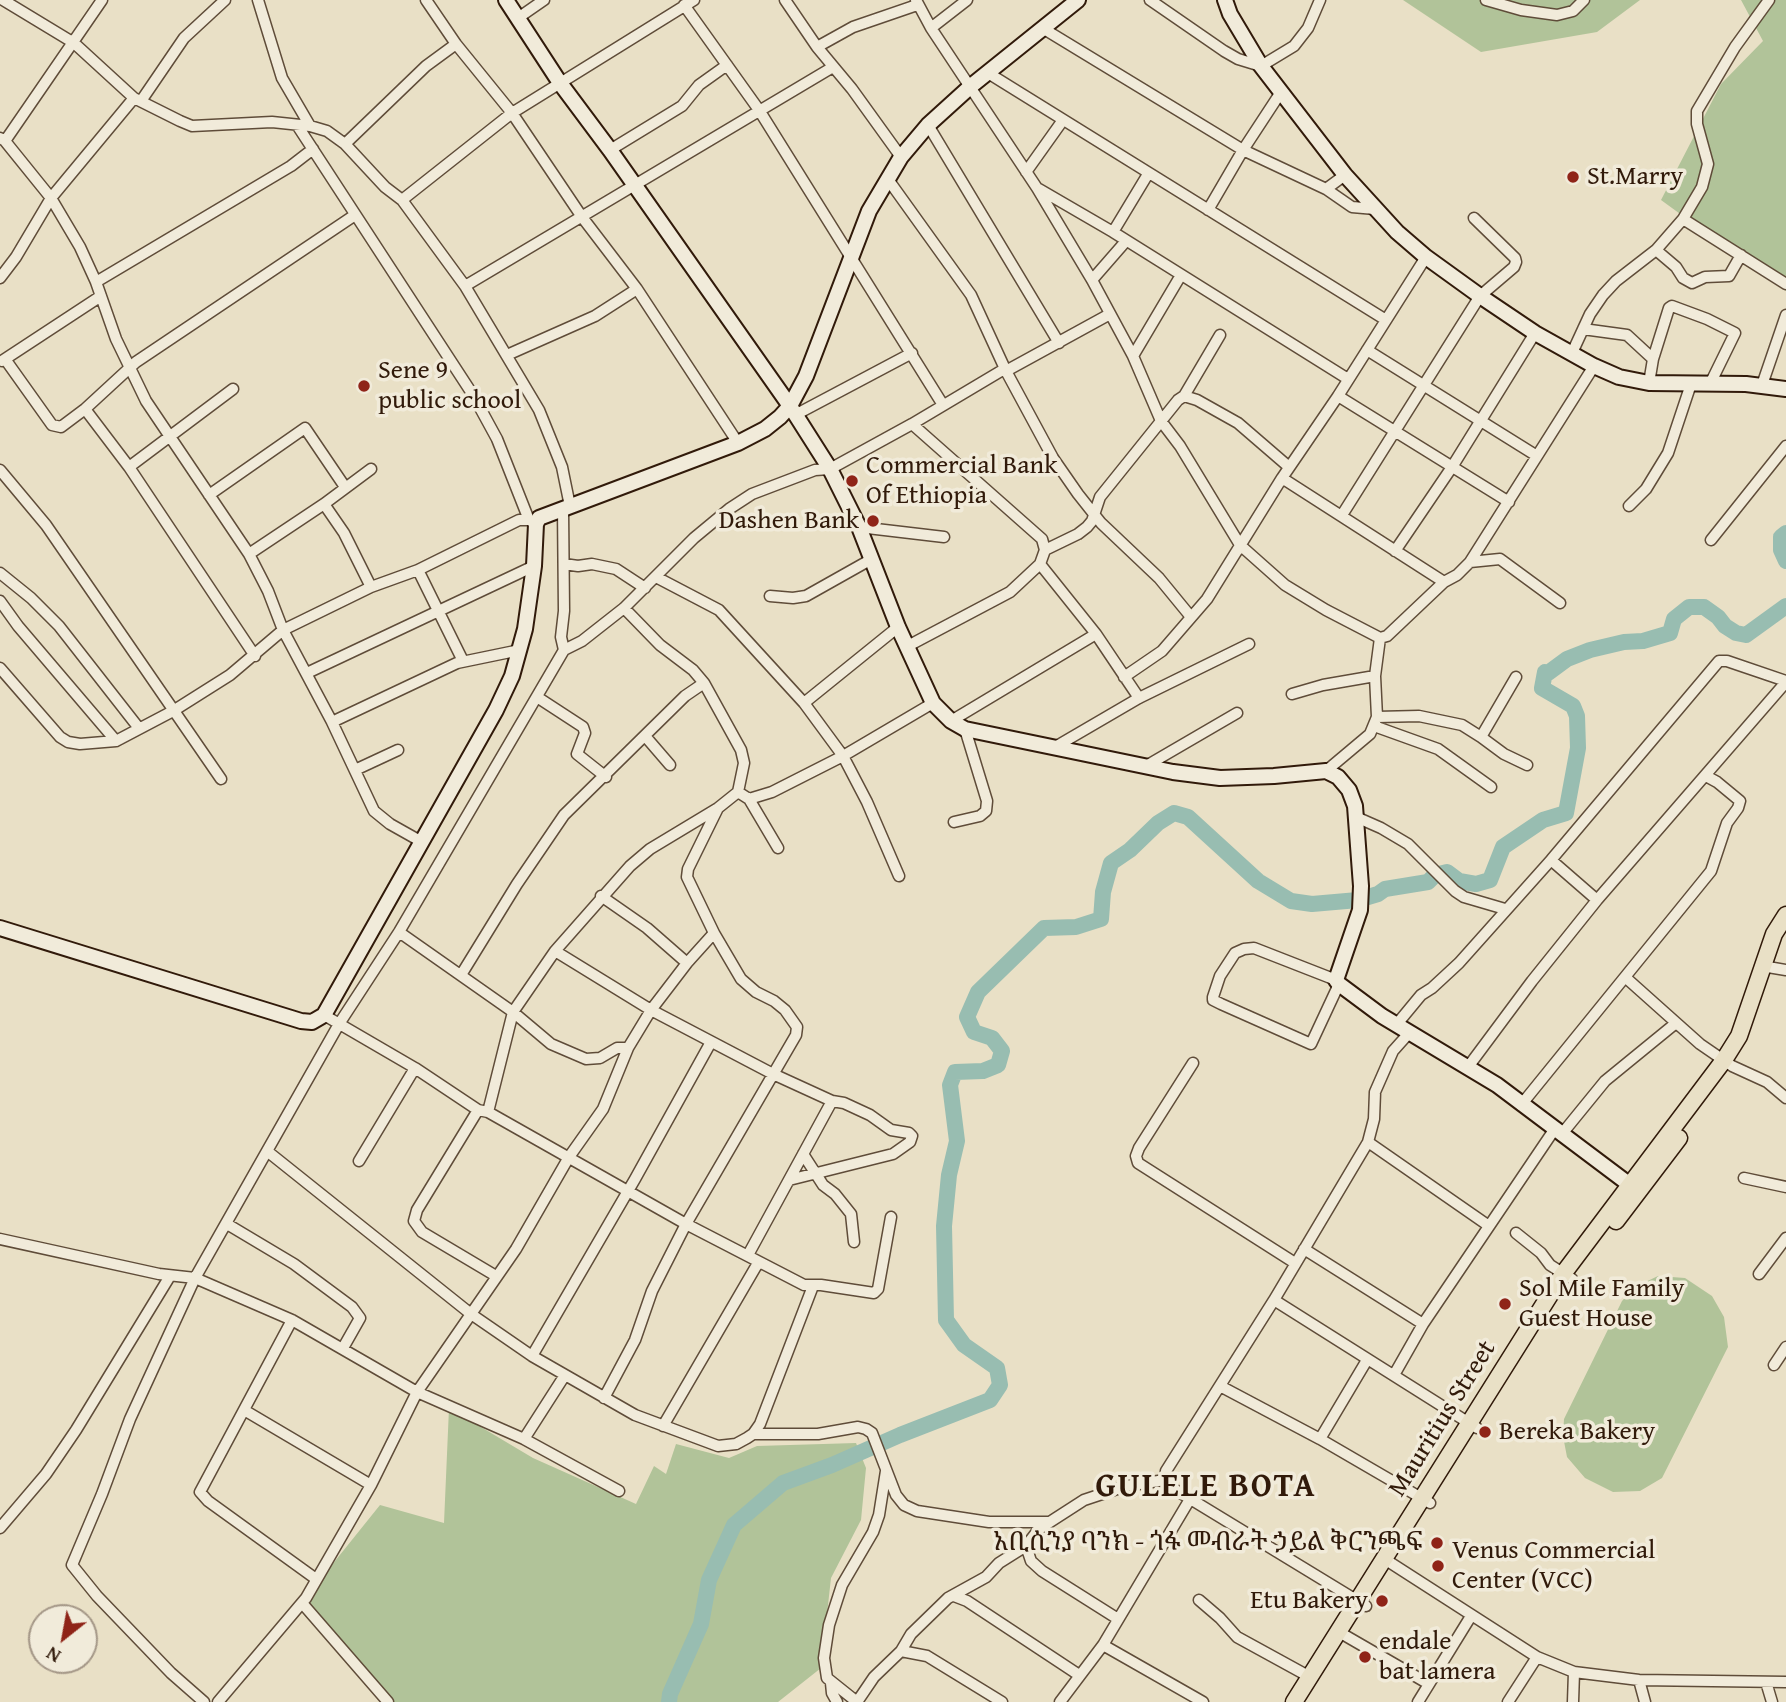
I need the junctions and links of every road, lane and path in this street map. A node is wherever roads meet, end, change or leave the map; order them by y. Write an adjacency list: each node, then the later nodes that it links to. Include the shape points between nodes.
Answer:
1 (3, 0): 23 (street)
2 (102, 0): 23 (street)
3 (258, 0): 39 (street, via 282,78)
4 (426, 0): 24 (street)
5 (506, 0): 20 (main road)
6 (544, 0): 20 (street)
7 (694, 0): 19 (street)
8 (785, 0): 25 (street)
9 (967, 0): 21 (street)
10 (1078, 0): 22 (main road)
11 (1150, 0): 27 (street, via 1224,51)
12 (1225, 0): 27 (main road)
13 (1320, 0): 27 (street, via 1294,46)
14 (1486, 0): 15 (street, via 1557,15 1573,11)
15 (1584, 0)
16 (1769, 0): 60 (street, via 1697,111 1707,175)
17 (221, 1): 33 (street, via 189,33)
18 (916, 2): 21 (street); 25 (street)
19 (684, 5): 26 (street); 30 (street)
20 (518, 18): 30 (main road)
21 (931, 28): 31 (street)
22 (1044, 29): 29 (main road); 44 (street)
23 (74, 43): 33 (street); 40 (street)
24 (456, 44): 35 (street); 41 (street, via 426,66)
25 (817, 47): 28 (street)
26 (727, 65): 34 (street); 43 (street, via 699,85 682,106)
27 (1261, 66): 32 (main road)
28 (833, 67): 34 (street); 45 (street)
29 (988, 74): 31 (main road); 36 (street)
30 (560, 83): 35 (street); 43 (main road)
31 (971, 86): 38 (main road); 46 (street)
32 (1281, 92): 44 (street); 48 (main road)
33 (138, 99): 37 (street, via 192,126); 53 (street)
34 (759, 110): 50 (street); 64 (street)
35 (512, 113): 54 (street); 58 (street)
36 (1063, 120): 46 (street); 47 (street)
37 (297, 125): 39 (street); 42 (street)
38 (928, 125): 45 (main road); 82 (street)
39 (310, 126): 41 (street)
40 (3, 140): 53 (street)
41 (345, 144): 54 (street)
42 (313, 149): 57 (street); 70 (street)
43 (610, 150): 50 (main road)
44 (1243, 150): 52 (street); 56 (street)
45 (901, 157): 49 (main road)
46 (1026, 172): 51 (street)
47 (1148, 174): 56 (street); 61 (street)
48 (1345, 175): 52 (street); 55 (main road)
49 (887, 178): 64 (main road); 92 (street, via 971,295)
50 (635, 185): 58 (street); 105 (main road)
51 (1037, 188): 61 (street); 69 (street)
52 (1326, 189): 55 (street, via 1352,207)
53 (51, 198): 68 (street); 70 (street)
54 (401, 200): 72 (street)
55 (1375, 209): 66 (main road)
56 (1208, 210): 78 (street)
57 (355, 215): 91 (street); 129 (street, via 473,395)
58 (582, 217): 72 (street); 73 (street)
59 (1474, 218): 75 (street, via 1516,262)
60 (1683, 219): 63 (street); 65 (street)
61 (1113, 232): 62 (street)
62 (1126, 241): 67 (street); 69 (street)
63 (1656, 250): 65 (street, via 1692,282 1730,276); 79 (street, via 1603,295)
64 (851, 254): 84 (street); 105 (main road)
65 (1741, 255): 71 (street)
66 (1426, 257): 75 (main road); 78 (street)
67 (1181, 275): 87 (street); 93 (street)
68 (0, 278)
69 (1092, 280): 76 (street)
70 (96, 282): 74 (street)
71 (1786, 284)
72 (465, 286): 86 (street)
73 (637, 289): 86 (street, via 595,316); 111 (street)
74 (101, 296): 89 (street); 91 (street)
75 (1480, 296): 80 (main road); 97 (street)
76 (1110, 314): 82 (street); 87 (street)
77 (1786, 315): 98 (street)
78 (1386, 320): 83 (street)
79 (1583, 329): 85 (street); 88 (street, via 1627,335)
80 (1535, 333): 85 (main road); 107 (street)
81 (1220, 335): 101 (street)
82 (1059, 343): 92 (street)
83 (1367, 350): 93 (street); 97 (street)
84 (912, 353): 103 (street); 105 (street)
85 (1572, 353): 90 (main road)
86 (507, 355): 126 (street, via 539,410 562,467)
87 (1133, 356): 106 (street)
88 (1653, 359): 94 (street); 96 (street, via 1670,307 1707,319 1735,335)
89 (3, 360): 104 (street, via 52,425 61,427)
90 (1594, 366): 94 (main road); 113 (street)
91 (129, 368): 104 (street); 110 (street)
92 (1006, 371): 103 (street); 127 (street, via 1054,458)
93 (1348, 379): 102 (street)
94 (1649, 383): 95 (main road)
95 (1691, 384): 96 (main road); 125 (street, via 1668,453 1646,489)
96 (1710, 384): 98 (main road)
97 (1425, 385): 107 (street); 109 (street)
98 (1762, 385): 100 (main road)
99 (233, 389): 110 (street)
100 (1786, 389)
101 (1184, 396): 106 (street); 115 (street, via 1238,423)
102 (1338, 396): 109 (street); 115 (street)
103 (943, 405): 108 (street)
104 (85, 409): 114 (street)
105 (792, 411): 111 (main road); 118 (main road)
106 (1161, 421): 127 (street, via 1100,497); 133 (street)
107 (1480, 421): 113 (street); 116 (street)
108 (912, 424): 118 (street); 134 (street, via 1042,538)
109 (1396, 431): 116 (street); 128 (street)
110 (169, 438): 114 (street); 122 (street)
111 (738, 443): 126 (main road)
112 (1786, 446): 132 (street)
113 (1537, 456): 123 (street)
114 (129, 467): 162 (street)
115 (1289, 467): 120 (street)
116 (1452, 467): 123 (street); 135 (street)
117 (371, 468): 121 (street)
118 (830, 469): 130 (main road); 144 (street, via 815,470 752,494 694,538)
119 (0, 470): 176 (street, via 46,525)
120 (1282, 478): 128 (street); 133 (street)
121 (345, 487): 122 (street, via 305,428); 124 (street)
122 (209, 495): 136 (street)
123 (1509, 502): 138 (street)
124 (324, 503): 136 (street); 146 (street)
125 (1629, 506)
126 (566, 507): 129 (main road); 139 (street)
127 (1095, 512): 134 (street, via 1078,534); 153 (street)
128 (1342, 515): 135 (street)
129 (532, 522): 141 (main road); 142 (street, via 519,520)
130 (859, 527): 131 (street); 137 (main road)
131 (944, 537)
132 (1711, 540)
133 (1240, 545): 153 (street); 157 (street, via 1285,585)
134 (1045, 550): 140 (street)
135 (1395, 551): 145 (street)
136 (249, 554): 155 (street)
137 (870, 560): 148 (street, via 806,596); 154 (main road)
138 (1470, 562): 145 (street); 150 (street, via 1500,559)
139 (564, 564): 147 (street, via 616,569); 161 (street)
140 (1040, 564): 156 (street); 159 (street, via 1010,592)
141 (534, 566): 152 (street); 160 (main road)
142 (418, 570): 146 (street); 152 (street)
143 (0, 573): 181 (street, via 59,626)
144 (656, 577): 147 (street); 174 (street, via 719,610)
145 (1444, 582): 157 (street)
146 (371, 587): 155 (street)
147 (645, 588): 151 (street)
148 (770, 596)
149 (0, 601): 185 (street)
150 (1560, 603)
151 (624, 608): 161 (street); 170 (street)
152 (439, 610): 163 (street); 165 (street)
153 (1191, 617): 167 (street, via 1162,651)
154 (898, 628): 159 (main road); 174 (street)
155 (283, 631): 162 (street); 165 (street)
156 (1096, 634): 167 (street); 179 (street)
157 (1380, 638): 166 (street)
158 (1249, 643): 173 (street)
159 (906, 647): 175 (main road)
160 (520, 650): 163 (street); 203 (main road, via 496,710)
161 (564, 650): 172 (street)
162 (255, 656): 176 (street)
163 (463, 661): 178 (street)
164 (0, 668): 185 (street, via 60,737 80,744)
165 (307, 673): 178 (street)
166 (1375, 676): 171 (street); 180 (street)
167 (1124, 677): 173 (street)
168 (1516, 677): 184 (street)
169 (1786, 682): 194 (street); 205 (street, via 1719,661)
170 (704, 683): 183 (street); 198 (street, via 741,750 744,762)
171 (1292, 694)
172 (537, 696): 195 (street, via 583,727 577,754); 213 (street)
173 (1139, 698): 186 (street)
174 (804, 703): 188 (street)
175 (933, 703): 179 (main road); 188 (street)
176 (173, 711): 181 (street); 196 (street)
177 (1237, 713): 191 (street)
178 (332, 722): 192 (street)
179 (951, 722): 182 (main road)
180 (1375, 722): 184 (street, via 1419,716 1462,725); 193 (street, via 1370,734); 197 (street, via 1438,749)
181 (138, 727): 185 (street)
182 (965, 729): 186 (main road); 202 (street, via 986,811)
183 (645, 736): 189 (street); 195 (street)
184 (1481, 737): 190 (street)
185 (116, 741)
186 (1055, 748): 191 (main road)
187 (398, 750): 192 (street)
188 (843, 756): 199 (street); 206 (street)
189 (670, 765)
190 (1527, 765)
191 (1146, 766): 193 (main road, via 1220,778)
192 (355, 770): 203 (street, via 374,811)
193 (1326, 771): 201 (main road, via 1349,790)
194 (1706, 776): 208 (street); 219 (street, via 1738,796 1738,808 1727,823 1711,871)
195 (606, 777): 218 (street, via 564,815)
196 (221, 779)
197 (1491, 787)
198 (738, 792): 199 (street); 200 (street)
199 (749, 799): 204 (street)
200 (718, 808): 207 (street, via 650,849); 214 (street, via 687,877)
201 (1356, 817): 209 (street, via 1408,844 1464,897); 220 (main road, via 1360,910)
202 (954, 822)
203 (422, 842): 223 (main road)
204 (778, 848)
205 (1551, 860): 208 (street); 209 (street)
206 (899, 876)
207 (601, 896): 215 (street); 216 (street)
208 (1597, 900): 232 (street)
209 (1505, 909): 226 (street)
210 (1786, 915): 217 (main road, Mauritius Street, via 1774,934)
211 (0, 928): 223 (main road, via 301,1021 312,1022)
212 (1786, 929): 217 (main road, Mauritius Street, via 1776,947)
213 (399, 932): 218 (street); 225 (street)
214 (714, 933): 216 (street); 234 (street, via 741,979 785,1010 797,1027)
215 (555, 951): 221 (street); 222 (street)
216 (687, 963): 221 (street)
217 (1773, 967): 231 (main road, Mauritius Street)
218 (461, 975): 222 (street)
219 (1625, 977): 224 (street); 237 (street)
220 (1338, 982): 220 (street, via 1311,1044 1213,1000 1220,976 1235,953 1244,949 1254,948); 226 (main road)
221 (651, 1010): 228 (street); 229 (street)
222 (513, 1012): 229 (street, via 572,1055 600,1058 617,1048); 238 (street)
223 (324, 1015): 225 (street)
224 (1676, 1023): 231 (street); 239 (street, via 1605,1080)
225 (339, 1024): 233 (street); 241 (street)
226 (1397, 1024): 227 (main road)
227 (1410, 1032): 232 (main road); 240 (street, via 1394,1051 1376,1092)
228 (711, 1042): 234 (street); 250 (street)
229 (628, 1048): 243 (street, via 603,1109)
230 (1193, 1063): 262 (street, via 1139,1148 1138,1163)
231 (1728, 1063): 235 (street); 249 (main road, Mauritius Street)
232 (1468, 1067): 237 (main road)
233 (415, 1068): 238 (street); 244 (street)
234 (773, 1074): 236 (street); 253 (street)
235 (1786, 1098)
236 (832, 1101): 242 (street); 245 (street, via 870,1115 891,1130 909,1133 912,1139 893,1154)
237 (1521, 1105): 239 (main road)
238 (483, 1111): 243 (street); 265 (street, via 414,1221 422,1232)
239 (1558, 1132): 249 (main road); 254 (street)
240 (1368, 1142): 254 (street); 259 (street)
241 (267, 1151): 252 (street); 270 (street)
242 (803, 1154): 245 (street); 247 (street)
243 (569, 1157): 250 (street); 265 (street)
244 (359, 1161)
245 (815, 1174): 247 (street); 258 (street, via 851,1214)
246 (1744, 1178): 248 (street)
247 (789, 1180): 260 (street)
248 (1786, 1187)
249 (1634, 1188): 266 (main road, Mauritius Street)
250 (627, 1190): 253 (street); 275 (street)
251 (891, 1217): 268 (street, via 874,1293)
252 (227, 1224): 267 (street); 274 (street, via 294,1264 352,1307 360,1318)
253 (686, 1224): 260 (street); 282 (street)
254 (1489, 1226): 272 (street)
255 (1516, 1233): 266 (street)
256 (1786, 1238): 263 (street)
257 (0, 1239): 264 (street)
258 (854, 1242)
259 (1304, 1249): 262 (street); 272 (street)
260 (748, 1255): 261 (street)
261 (758, 1262): 268 (street); 285 (street)
262 (1295, 1264): 269 (street)
263 (1759, 1274)
264 (170, 1276): 267 (street); 296 (street, via 76,1430)
265 (496, 1276): 270 (street)
266 (1568, 1277): 284 (main road, Mauritius Street)
267 (195, 1278): 271 (street); 319 (street, via 130,1419 72,1565 171,1673)
268 (813, 1286): 286 (street)
269 (1275, 1300): 276 (street); 280 (street)
270 (471, 1314): 275 (street); 281 (street)
271 (292, 1320): 274 (street); 283 (street)
272 (1423, 1324): 279 (street)
273 (1786, 1347): 277 (street)
274 (343, 1348): 281 (street)
275 (533, 1356): 278 (street)
276 (1367, 1360): 279 (street); 288 (street)
277 (1774, 1365)
278 (565, 1375): 282 (street); 287 (street)
279 (1394, 1375): 284 (street)
280 (1220, 1386): 288 (street); 290 (street, via 1166,1471)
281 (417, 1392): 287 (street); 291 (street)
282 (604, 1398): 285 (street)
283 (244, 1410): 291 (street); 299 (street, via 200,1492)
284 (1473, 1425): 294 (main road, Mauritius Street)
285 (663, 1426): 286 (street, via 718,1446 736,1444)
286 (753, 1434): 289 (street, via 866,1429 872,1433)
287 (524, 1439): 292 (street)
288 (1320, 1439): 294 (street)
289 (886, 1471): 295 (street, via 904,1505 918,1511 989,1522); 317 (street, via 873,1532 842,1586 829,1625 824,1668)
290 (1165, 1480): 293 (street); 295 (street, via 1126,1486 1084,1500)
291 (371, 1485): 299 (street)
292 (619, 1491)
293 (1190, 1499): 303 (street); 305 (street)
294 (1425, 1500): 298 (main road, Mauritius Street)
295 (1050, 1522): 297 (street)
296 (0, 1528)
297 (1026, 1546): 300 (street); 305 (street, via 1031,1562 1042,1571)
298 (1388, 1561): 303 (main road, Mauritius Street); 304 (street)
299 (316, 1579): 302 (street)
300 (954, 1596): 308 (street, via 911,1634); 312 (street)
301 (1199, 1600): 313 (street, via 1237,1637)
302 (302, 1603): 320 (street); 321 (street)
303 (1361, 1604): 306 (main road, Mauritius Street)
304 (1471, 1616): 309 (street); 318 (street)
305 (1118, 1619): 307 (street)
306 (1343, 1635): 313 (main road, Mauritius Street); 318 (street); 328 (main road, Mauritius Street)
307 (1103, 1645): 312 (street); 326 (street)
308 (901, 1651): 323 (street); 324 (street, via 927,1656)
309 (1537, 1657): 310 (street); 330 (street)
310 (1574, 1672): 314 (street); 331 (street)
311 (1786, 1674): 316 (street)
312 (1079, 1675): 325 (street)
313 (1310, 1677): 327 (main road, Mauritius Street)
314 (1639, 1680): 315 (street); 332 (street)
315 (1766, 1682): 316 (street); 333 (street)
316 (1786, 1682)
317 (831, 1683): 322 (street); 323 (street)
318 (1429, 1684): 329 (street)
319 (204, 1702)
320 (218, 1702)
321 (388, 1702)
322 (837, 1702)
323 (857, 1702)
324 (1002, 1702)
325 (1060, 1702)
326 (1203, 1702)
327 (1294, 1702)
328 (1306, 1702)
329 (1418, 1702)
330 (1508, 1702)
331 (1573, 1702)
332 (1645, 1702)
333 (1772, 1702)

